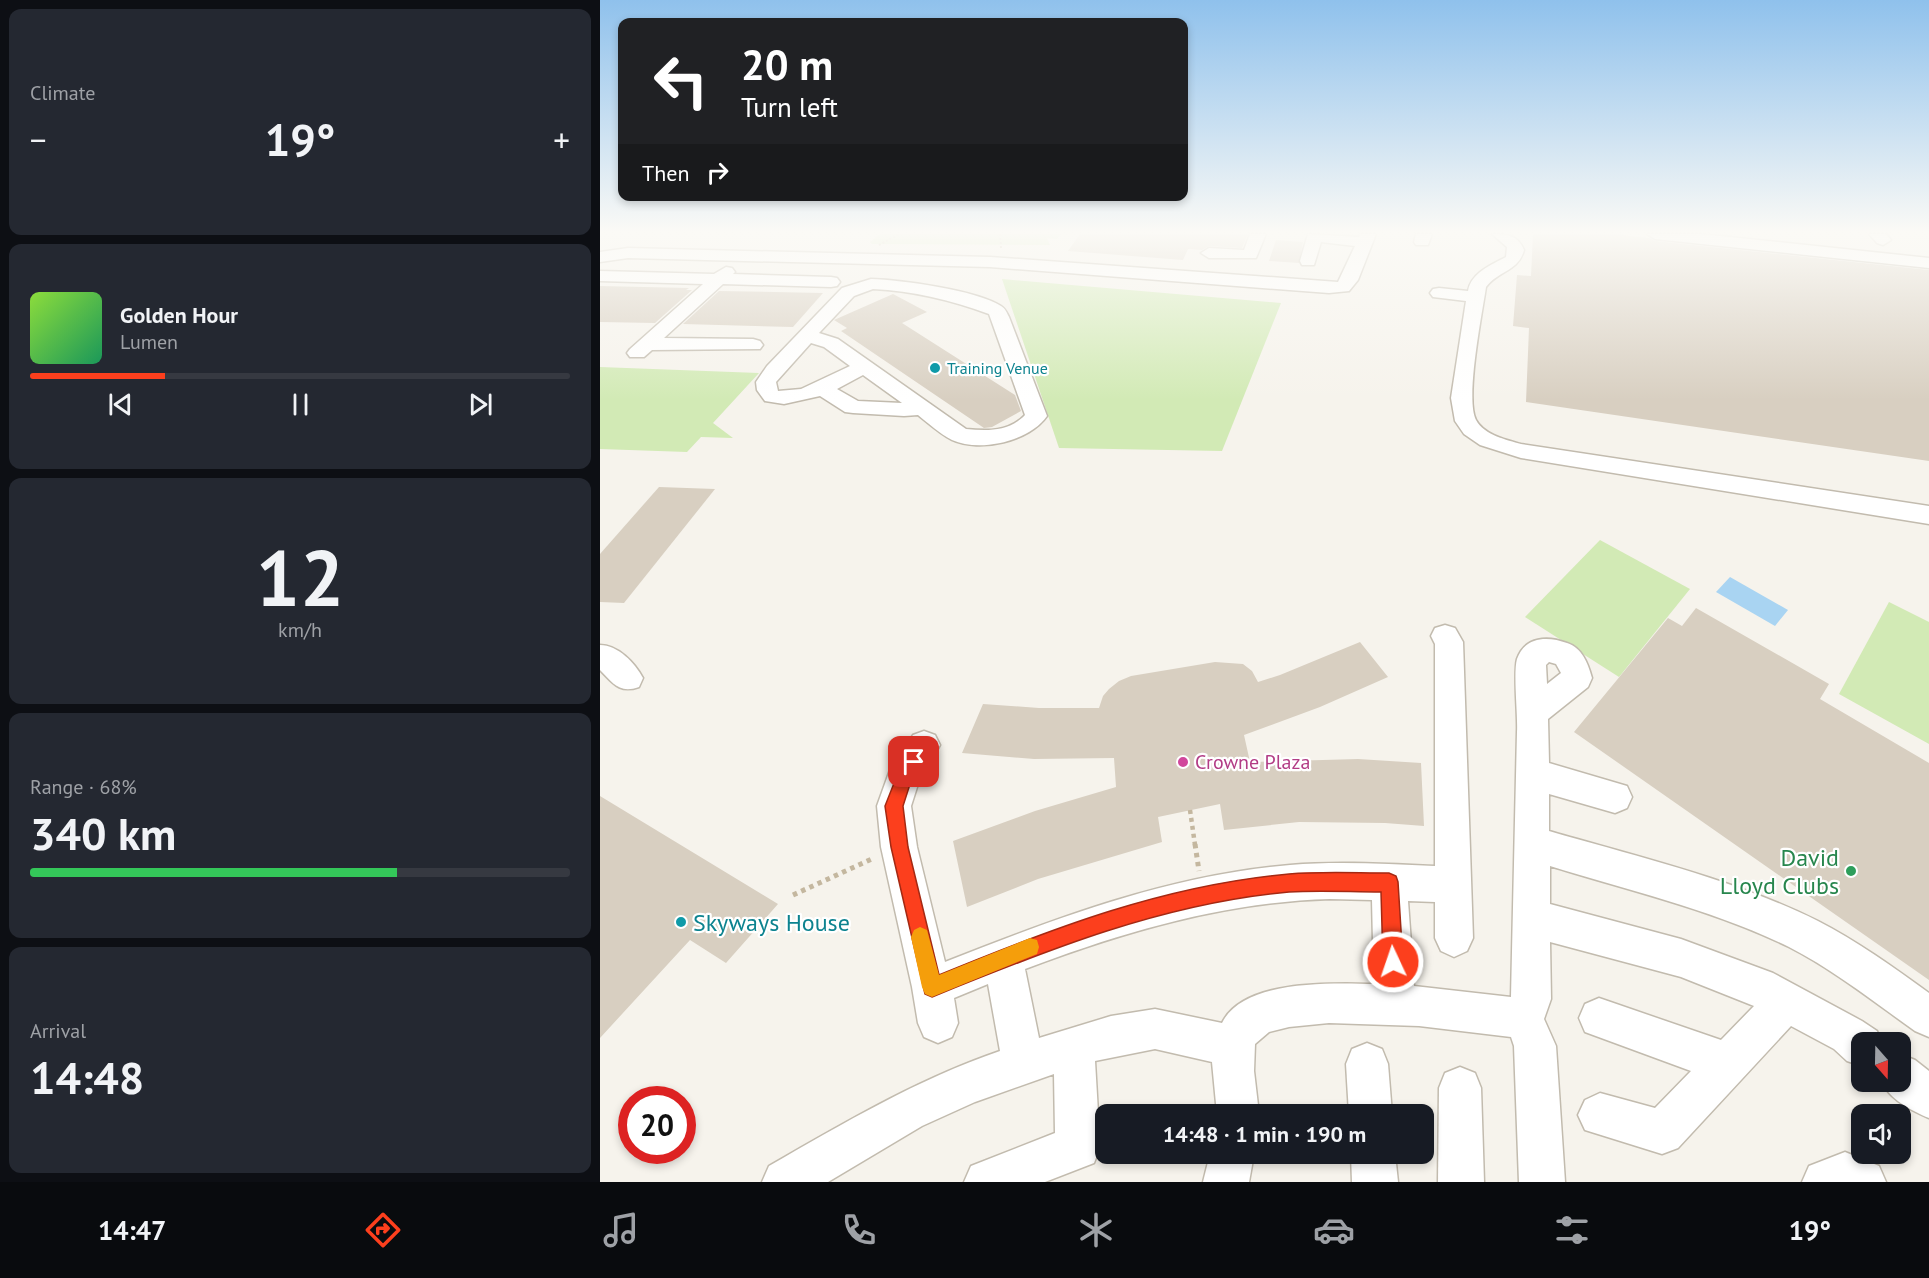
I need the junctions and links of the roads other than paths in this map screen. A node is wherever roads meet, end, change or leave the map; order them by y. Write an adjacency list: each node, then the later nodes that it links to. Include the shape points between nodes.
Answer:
1 (708, 289): 9 (street, via 642,349)
2 (856, 289): 8 (street, via 848,292)
3 (916, 289): 5 (street)
4 (1477, 289): 7 (street)
5 (923, 291): 12 (street, via 966,299 996,310 1036,416 1016,432 989,438 960,435)
6 (1439, 292): 7 (street)
7 (1475, 297): 13 (street, via 1461,412 1466,423 1488,441 1521,451)
8 (809, 336): 10 (street, via 831,343); 11 (street, via 774,370 766,382 767,390 772,397 787,400)
9 (753, 345)
10 (865, 366): 11 (street); 12 (street)
11 (821, 388): 12 (street, via 853,407)
12 (921, 408)
13 (1929, 515)
14 (1445, 636): 23 (street, via 1449,642)
15 (600, 657): 16 (street, via 606,657)
16 (628, 678)
17 (1533, 712): 19 (street)
18 (924, 745): 26 (street, via 903,778 894,806 899,847 935,1005)
19 (1533, 774): 20 (street); 21 (street)
20 (1615, 797)
21 (1532, 843): 24 (street); 29 (street, via 1712,898 1785,925 1847,959)
22 (1389, 882): 23 (street); 26 (street, via 1291,883 1203,896 1096,923); 28 (street)
23 (1453, 885): 25 (street)
24 (1532, 918): 27 (street, via 1681,957 1759,987); 31 (street, via 1531,999)
25 (1454, 938)
26 (1003, 958): 35 (street)
27 (1786, 1002): 32 (street); 36 (street)
28 (1395, 1003): 31 (street); 34 (street, via 1283,1007 1241,1027)
29 (1929, 1017)
30 (1599, 1018): 36 (street)
31 (1524, 1019): 53 (street, via 1535,1046)
32 (1851, 1037)
33 (1074, 1046): 34 (street, via 1155,1029); 35 (street); 48 (street, via 1078,1147)
34 (1232, 1046): 41 (street)
35 (1023, 1063): 47 (street, via 907,1111)
36 (1728, 1063): 43 (street, via 1662,1132)
37 (1367, 1064): 42 (street)
38 (1911, 1083): 40 (street)
39 (1460, 1089): 52 (street)
40 (1929, 1097)
41 (1237, 1104)
42 (1370, 1104)
43 (1600, 1115)
44 (1230, 1164): 49 (street)
45 (1243, 1164): 50 (street)
46 (1374, 1164): 51 (street)
47 (785, 1182)
48 (987, 1182)
49 (1226, 1182)
50 (1246, 1182)
51 (1375, 1182)
52 (1461, 1182)
53 (1542, 1182)
54 (1825, 1182): 55 (street, via 1845,1175)
55 (1863, 1182)

